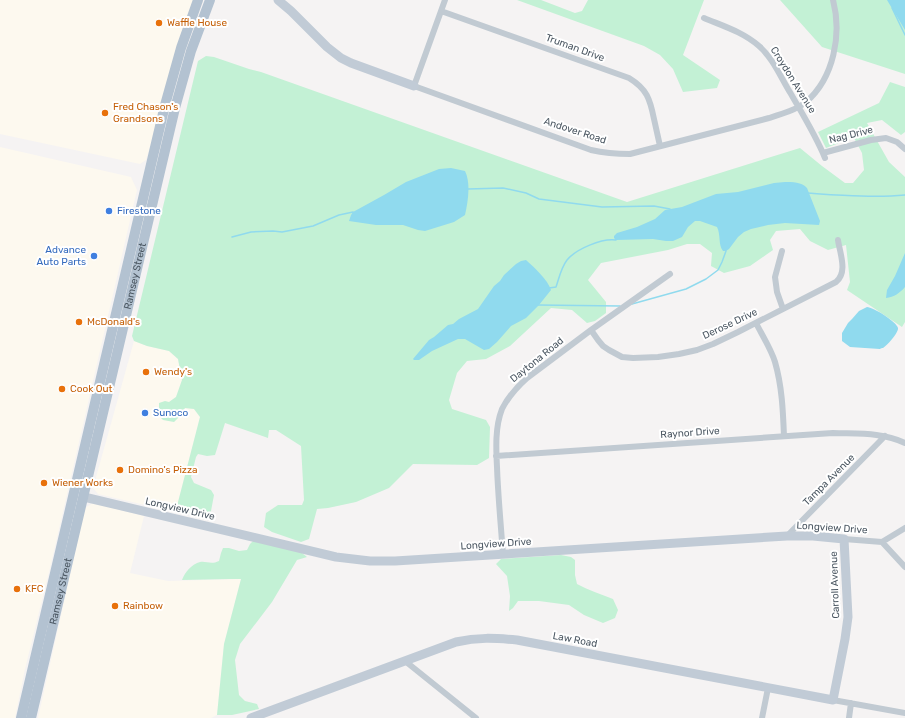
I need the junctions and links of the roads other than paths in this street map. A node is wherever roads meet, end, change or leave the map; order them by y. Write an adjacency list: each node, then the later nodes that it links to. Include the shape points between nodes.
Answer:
1 (198, 0): 13 (main road, Ramsey Street, via 175,67)
2 (210, 0): 14 (main road, Ramsey Street, via 175,108)
3 (278, 0): 8 (street, Andover Road, via 341,58)
4 (445, 0): 6 (street)
5 (833, 0): 9 (street, Andover Road, via 836,31 829,68 817,90)
6 (441, 11): 8 (street); 10 (street, Truman Drive, via 629,78 640,87 650,102)
7 (704, 18): 9 (street, Croydon Avenue, via 760,46)
8 (414, 86): 10 (street, Andover Road, via 601,153 630,154)
9 (798, 106): 10 (street, Andover Road, via 781,115); 12 (street, Croydon Avenue)
10 (660, 146)
11 (905, 149): 12 (street, Nag Drive, via 897,142 886,138 871,140)
12 (824, 156)
13 (148, 175): 14 (main road); 21 (main road, Ramsey Street)
14 (159, 177): 22 (main road, Ramsey Street)
15 (838, 240): 18 (street, Derose Drive, via 843,270 839,280)
16 (782, 251): 18 (street, via 775,278)
17 (670, 274): 20 (street, Daytona Road)
18 (783, 309): 19 (street, Derose Drive)
19 (756, 323): 20 (street, Derose Drive, via 697,350 658,357 622,356 608,350); 23 (street, via 775,361 780,380)
20 (591, 330): 26 (street, Daytona Road, via 526,378 513,391 499,420)
21 (104, 364): 22 (main road); 39 (main road, Ramsey Street)
22 (114, 366): 27 (main road, Ramsey Street)
23 (784, 436): 24 (street, Raynor Drive, via 833,433); 26 (street, Raynor Drive)
24 (885, 436): 25 (street, Raynor Drive); 29 (street, Tampa Avenue)
25 (905, 444)
26 (496, 456): 32 (street, Daytona Road)
27 (84, 497): 32 (street, Longview Drive, via 356,560 395,561); 40 (main road, Ramsey Street)
28 (905, 528): 31 (street)
29 (787, 536): 30 (street, Longview Drive); 32 (street, Longview Drive)
30 (844, 539): 31 (street, Longview Drive); 36 (street, Carroll Avenue, via 848,617)
31 (882, 542): 33 (street)
32 (503, 555)
33 (905, 567)
34 (405, 661): 35 (street, Law Road, via 466,640 517,640); 41 (street, Law Road); 42 (street)
35 (768, 688): 36 (street, Law Road); 43 (street)
36 (833, 700): 37 (street, Law Road)
37 (851, 703): 38 (street, Law Road); 44 (street)
38 (905, 713)
39 (21, 718)
40 (31, 718)
41 (251, 718)
42 (476, 718)
43 (762, 718)
44 (849, 718)

